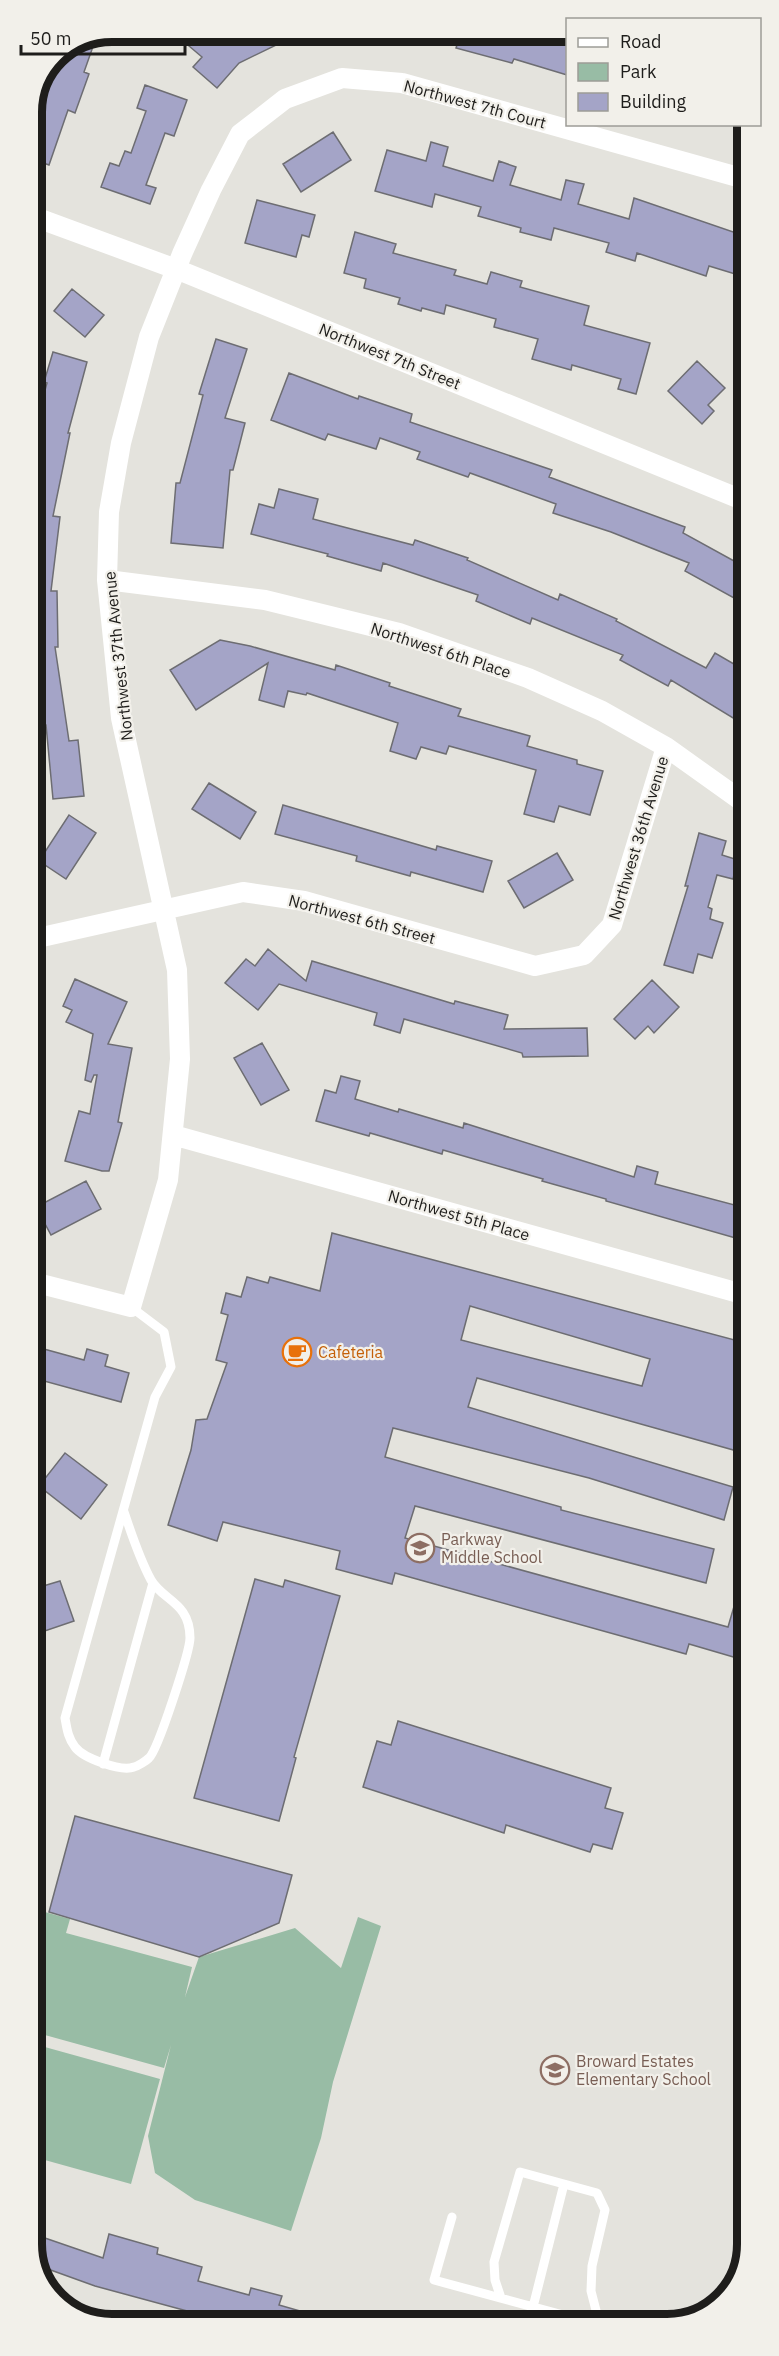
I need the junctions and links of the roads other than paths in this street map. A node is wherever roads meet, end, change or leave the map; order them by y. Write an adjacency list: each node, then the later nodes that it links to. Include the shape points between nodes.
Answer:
1 (342, 78): 2 (street, Northwest 7th Court, via 402,83); 4 (street, Northwest 37th Avenue, via 285,99 240,134)
2 (737, 177)
3 (42, 220): 4 (street, Northwest 7th Street)
4 (176, 269): 5 (street, Northwest 7th Street); 6 (street, Northwest 37th Avenue, via 150,337 121,443 109,512)
5 (737, 495)
6 (106, 580): 7 (street, Northwest 6th Place, via 265,600 399,633 528,678 602,711); 9 (street, Northwest 37th Avenue, via 121,718)
7 (666, 747): 8 (street, Northwest 6th Place); 11 (street, Northwest 36th Avenue, via 612,925)
8 (737, 798)
9 (165, 910): 10 (street, Northwest 6th Street); 11 (street, Northwest 6th Street, via 243,892 304,901 535,966); 12 (street, Northwest 37th Avenue, via 178,992 180,1059)
10 (42, 937)
11 (584, 955)
12 (173, 1135): 14 (street, Northwest 5th Place); 15 (street, Northwest 37th Avenue, via 168,1180)
13 (42, 1284): 15 (street)
14 (737, 1292)
15 (131, 1307): 16 (lane, via 164,1332 171,1367 155,1396)
16 (124, 1512): 17 (lane); 18 (lane, via 65,1718 76,1750)
17 (153, 1583): 18 (lane); 18 (lane, via 175,1602 188,1621 190,1640 159,1741 150,1757 132,1768)
18 (103, 1764)
19 (564, 2184): 21 (lane, via 520,2172 494,2262); 22 (lane); 24 (lane, via 597,2193 605,2210 592,2266 591,2291)
20 (452, 2217): 21 (lane, via 434,2280)
21 (501, 2298): 22 (lane)
22 (533, 2307): 23 (lane)
23 (559, 2314)
24 (597, 2314)

